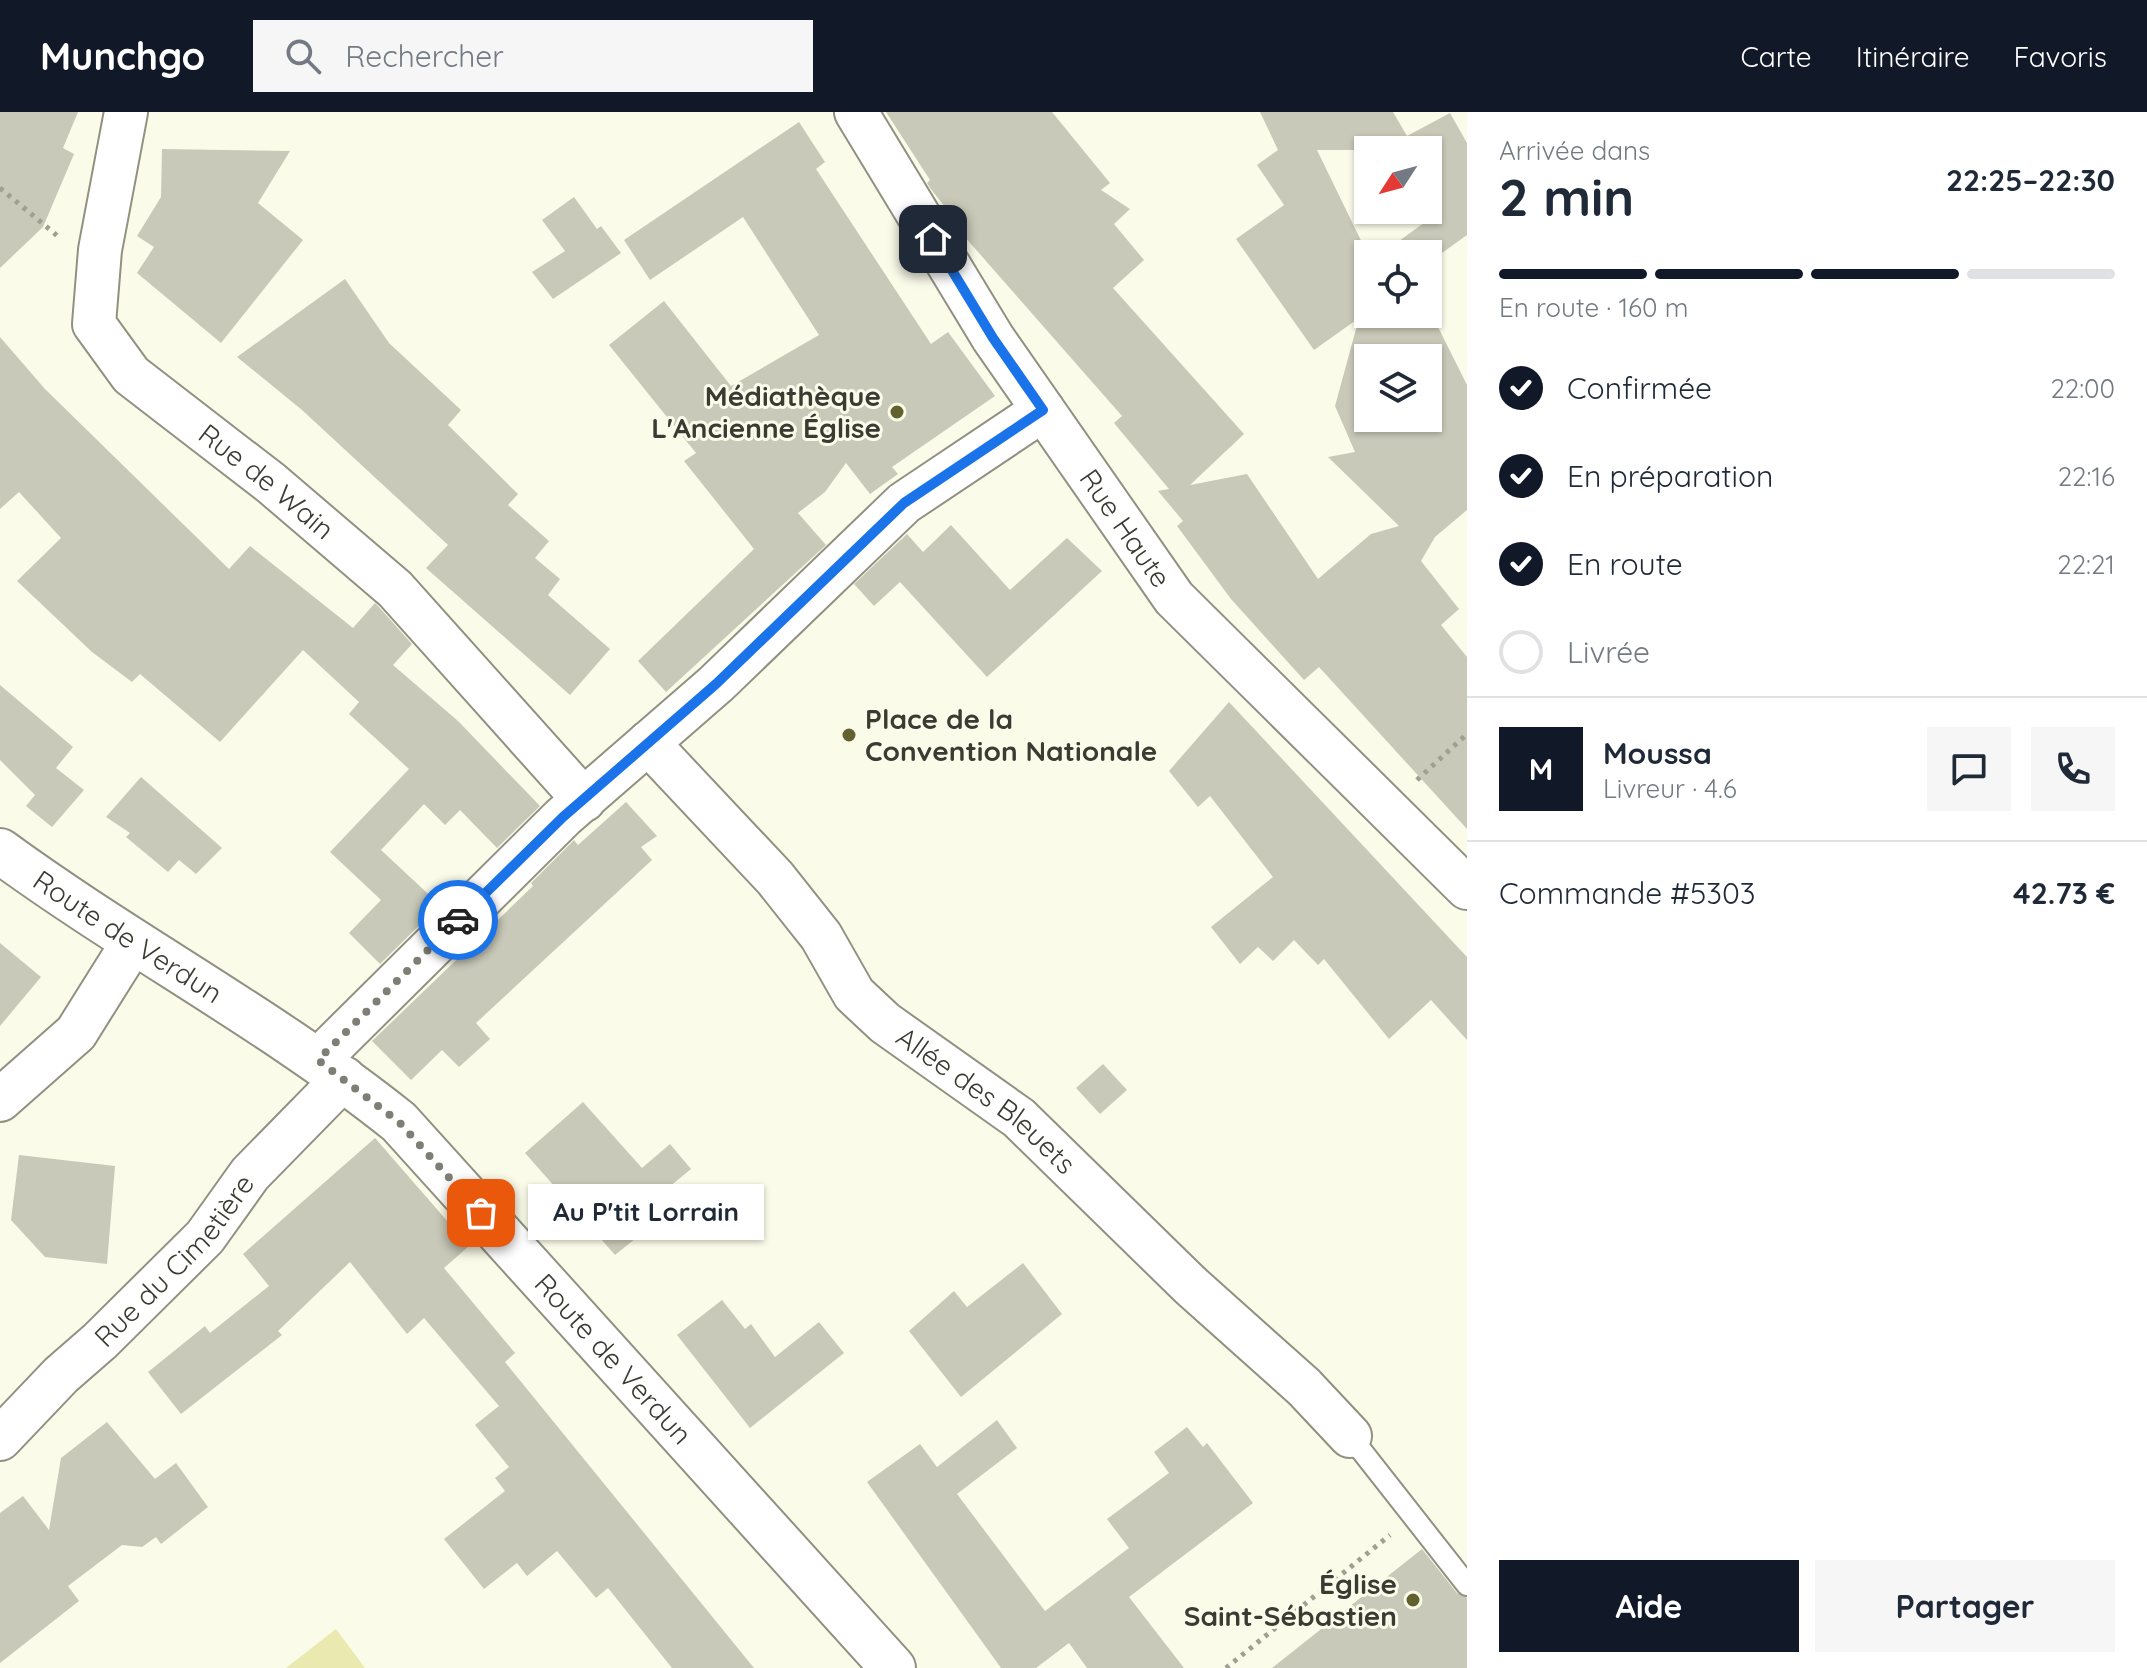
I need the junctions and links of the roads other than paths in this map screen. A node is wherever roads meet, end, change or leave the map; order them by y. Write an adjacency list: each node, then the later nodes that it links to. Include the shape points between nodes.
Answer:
1 (126, 112): 5 (street, Rue de Wain, via 100,250 94,324 131,375 271,483 395,589)
2 (856, 112): 3 (street, Rue Haute, via 993,338)
3 (1043, 410): 4 (street, Rue du Cimetière, via 904,503 830,589); 7 (street, Rue Haute, via 1174,598)
4 (648, 743): 5 (street, Rue du Cimetière); 11 (street, Allée des Bleuets, via 775,878 821,936 854,994 885,1023 1019,1118)
5 (584, 800): 9 (street, Rue du Cimetière)
6 (0, 851): 8 (main road, Route de Verdun)
7 (1467, 888)
8 (133, 942): 9 (main road, Route de Verdun); 10 (street, via 76,1033)
9 (331, 1069): 12 (street, Rue du Cimetière, via 205,1237); 14 (main road, Route de Verdun, via 399,1122)
10 (0, 1100)
11 (1350, 1436): 13 (lane)
12 (0, 1439)
13 (1467, 1585)
14 (893, 1668)

